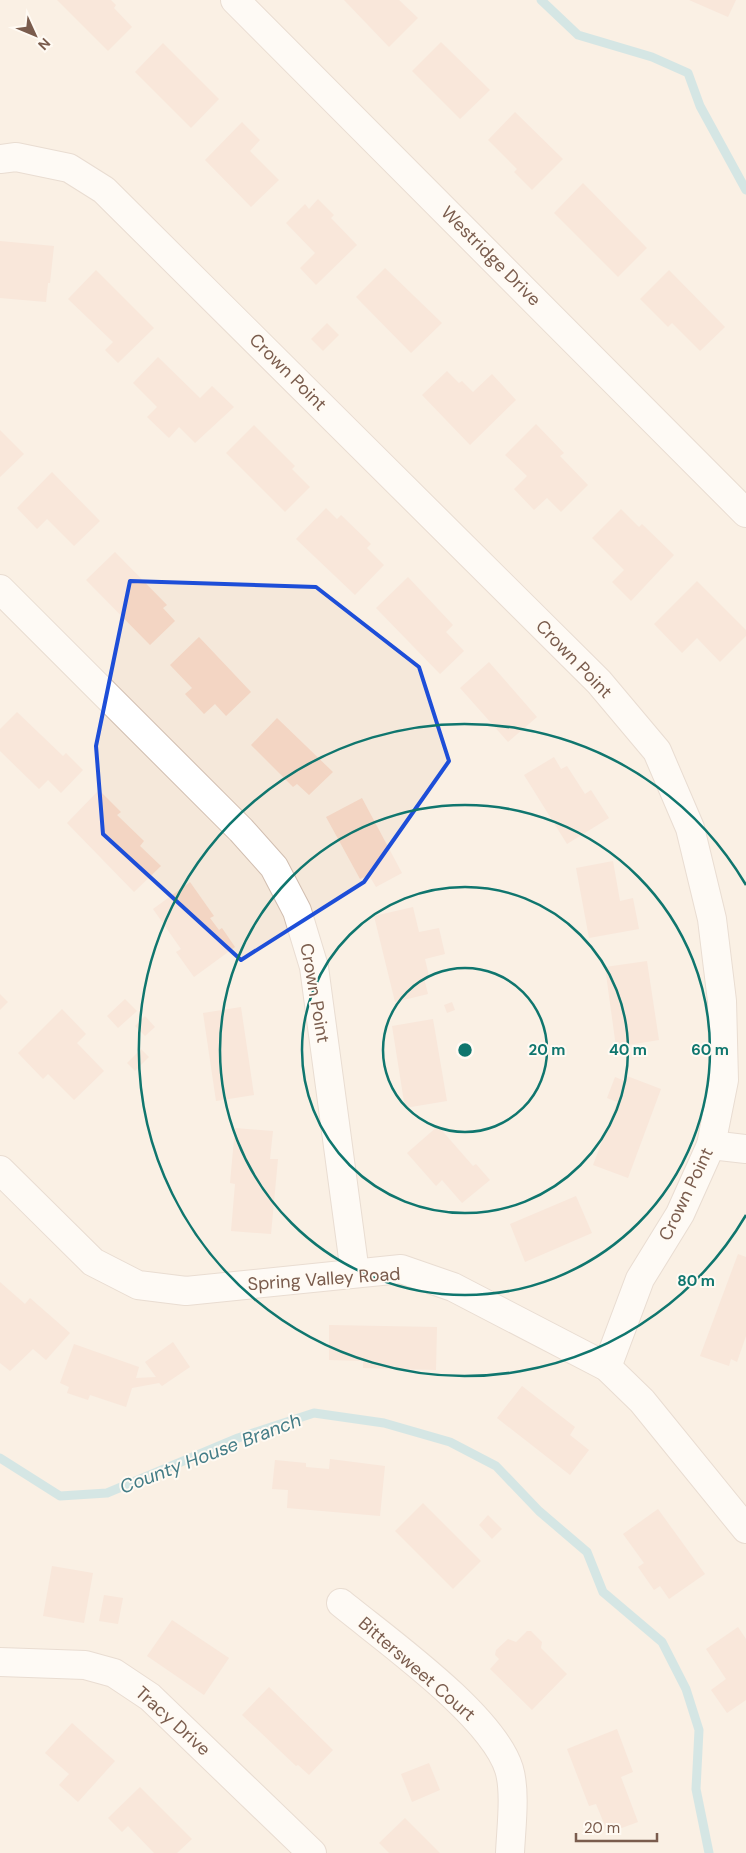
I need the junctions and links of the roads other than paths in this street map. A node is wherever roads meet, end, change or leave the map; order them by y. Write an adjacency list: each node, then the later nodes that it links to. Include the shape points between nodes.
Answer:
1 (235, 0): 3 (street, Westridge Drive)
2 (0, 159): 5 (street, Crown Point, via 16,157 68,168 104,190 599,682 657,752 690,828 712,919 722,1002 724,1080)
3 (746, 513)
4 (0, 589): 8 (street, Crown Point, via 241,830 274,867 297,911 314,966)
5 (711, 1144): 6 (street); 9 (street, Crown Point, via 680,1214 640,1279)
6 (746, 1149)
7 (0, 1170): 8 (street, Spring Valley Road, via 93,1262 138,1285 186,1291)
8 (356, 1273): 9 (street, Spring Valley Road, via 400,1270 452,1287)
9 (607, 1367): 10 (street, Spring Valley Road, via 642,1401)
10 (746, 1529)
11 (342, 1603): 14 (street, Bittersweet Court, via 458,1701 490,1735 508,1769)
12 (0, 1662): 13 (street, Tracy Drive, via 85,1665 114,1673 150,1697)
13 (312, 1853)
14 (510, 1853)

